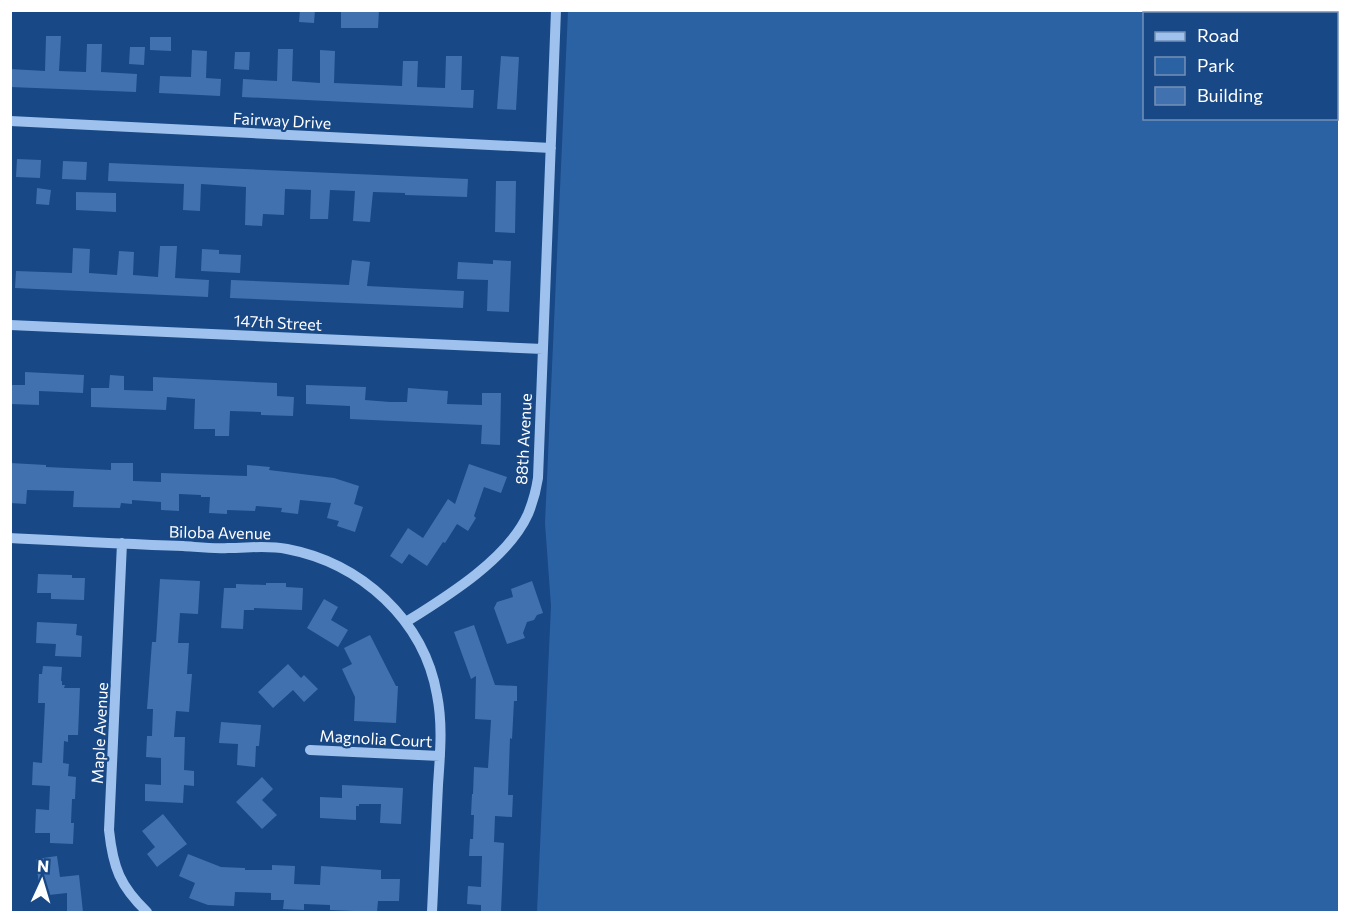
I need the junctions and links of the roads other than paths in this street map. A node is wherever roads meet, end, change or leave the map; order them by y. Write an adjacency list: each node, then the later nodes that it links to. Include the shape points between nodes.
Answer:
1 (556, 10): 3 (street, 88th Avenue)
2 (10, 121): 3 (street, Fairway Drive)
3 (551, 148): 5 (street, 88th Avenue)
4 (10, 325): 5 (street, 147th Street)
5 (543, 350): 8 (street, 88th Avenue, via 538,478 527,516 497,557)
6 (10, 538): 7 (street, Biloba Avenue)
7 (123, 543): 8 (street, Biloba Avenue, via 229,549 267,546 306,554 352,573 392,605); 11 (street, Maple Avenue, via 109,830 117,872)
8 (406, 622): 10 (street, via 419,642 437,693)
9 (310, 750): 10 (street, Magnolia Court)
10 (440, 756): 12 (street)
11 (147, 912)
12 (432, 912)

